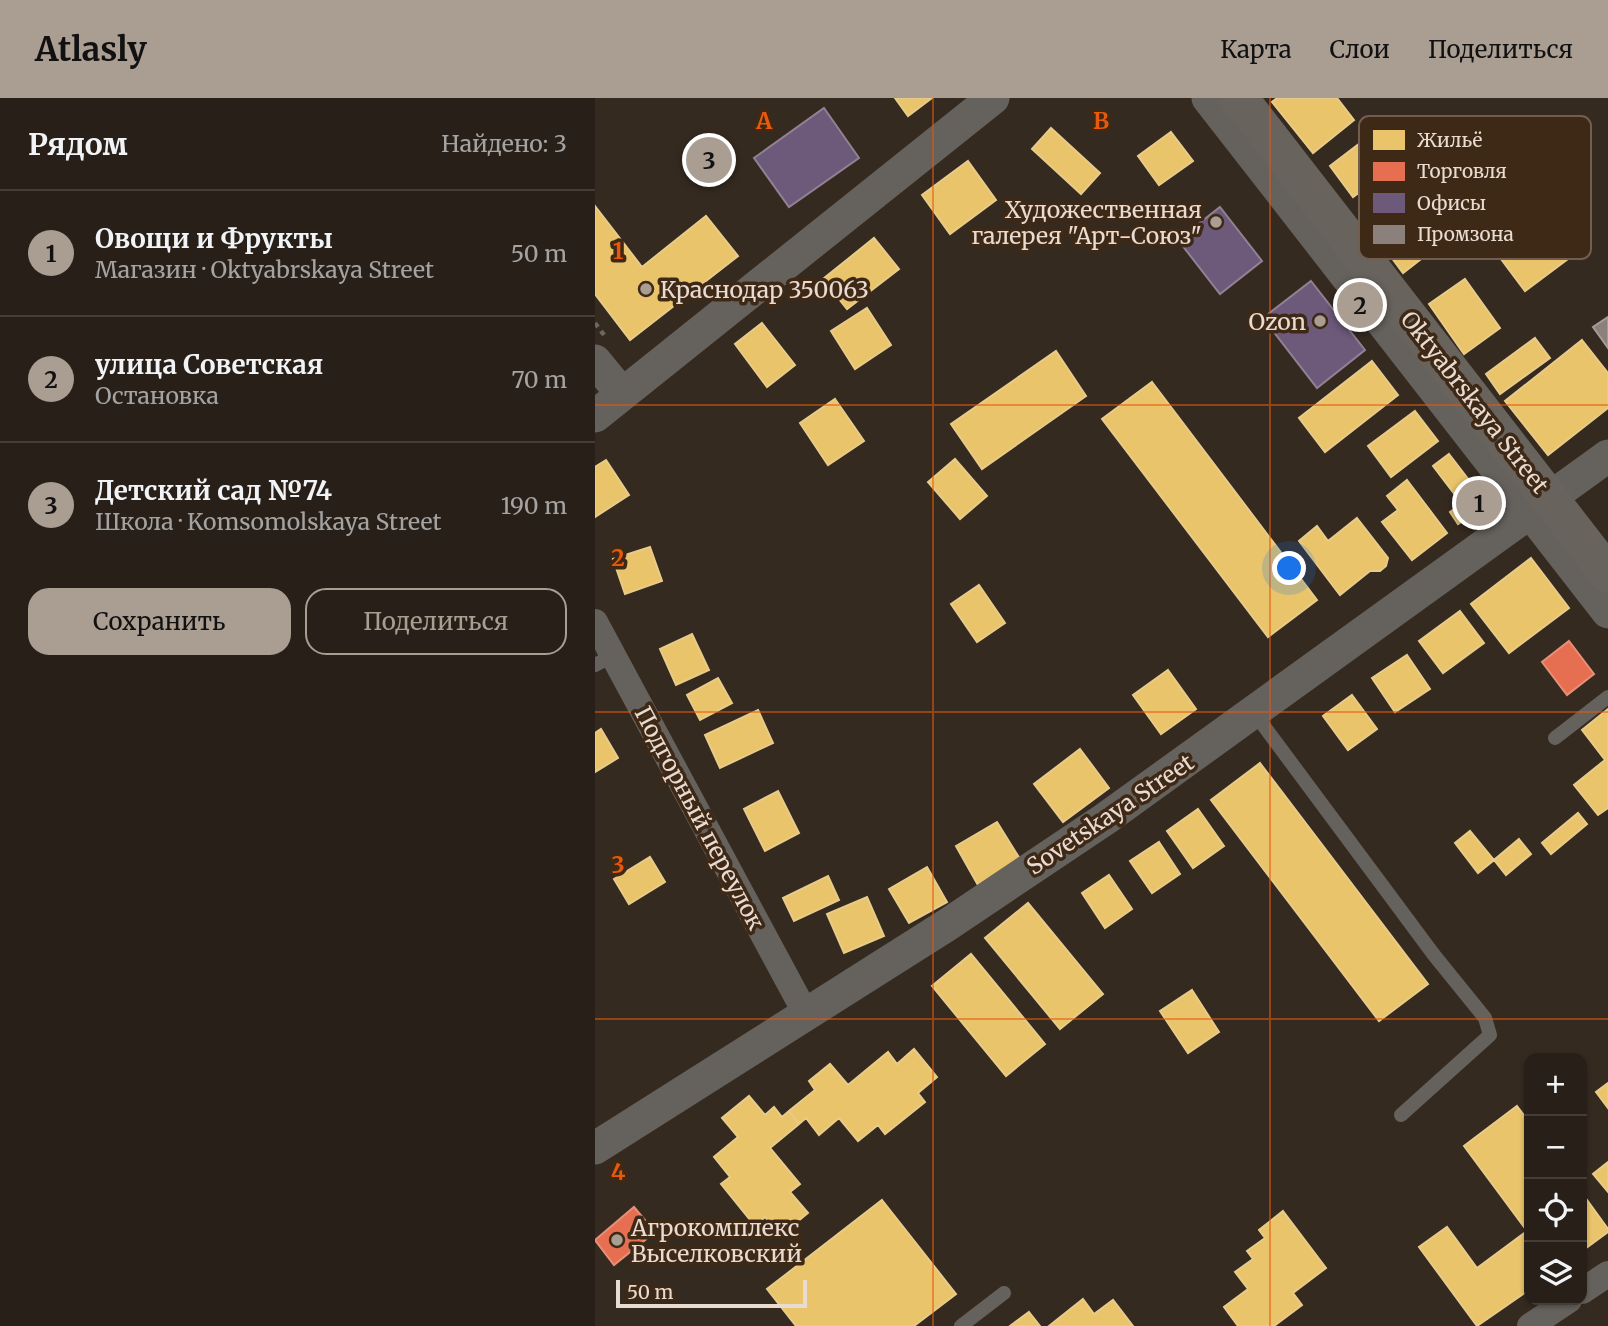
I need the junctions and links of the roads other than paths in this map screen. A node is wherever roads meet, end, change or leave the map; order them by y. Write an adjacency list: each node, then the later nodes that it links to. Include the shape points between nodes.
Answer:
1 (993, 98): 5 (street)
2 (1208, 98): 8 (street, Oktyabrskaya Street)
3 (1239, 98): 8 (main road, Oktyabrskaya Street)
4 (595, 361): 5 (street)
5 (622, 394): 6 (street)
6 (595, 416)
7 (1608, 456): 8 (street, Sovetskaya Street)
8 (1541, 506): 9 (main road, Oktyabrskaya Street); 10 (street, Oktyabrskaya Street); 14 (street, Sovetskaya Street)
9 (1608, 574)
10 (1608, 612)
11 (595, 622): 12 (street, Подгорный переулок)
12 (604, 661): 16 (street, Подгорный переулок)
13 (1608, 697): 15 (lane)
14 (1255, 714): 16 (street, Sovetskaya Street, via 947,925); 17 (lane, via 1485,1018 1490,1035)
15 (1555, 738)
16 (806, 1014): 18 (street, Sovetskaya Street)
17 (1401, 1115)
18 (595, 1148)
19 (1608, 1274): 20 (street)
20 (1587, 1288)
21 (1005, 1293): 23 (lane)
22 (1562, 1305): 24 (street)
23 (961, 1326)
24 (1530, 1326)

